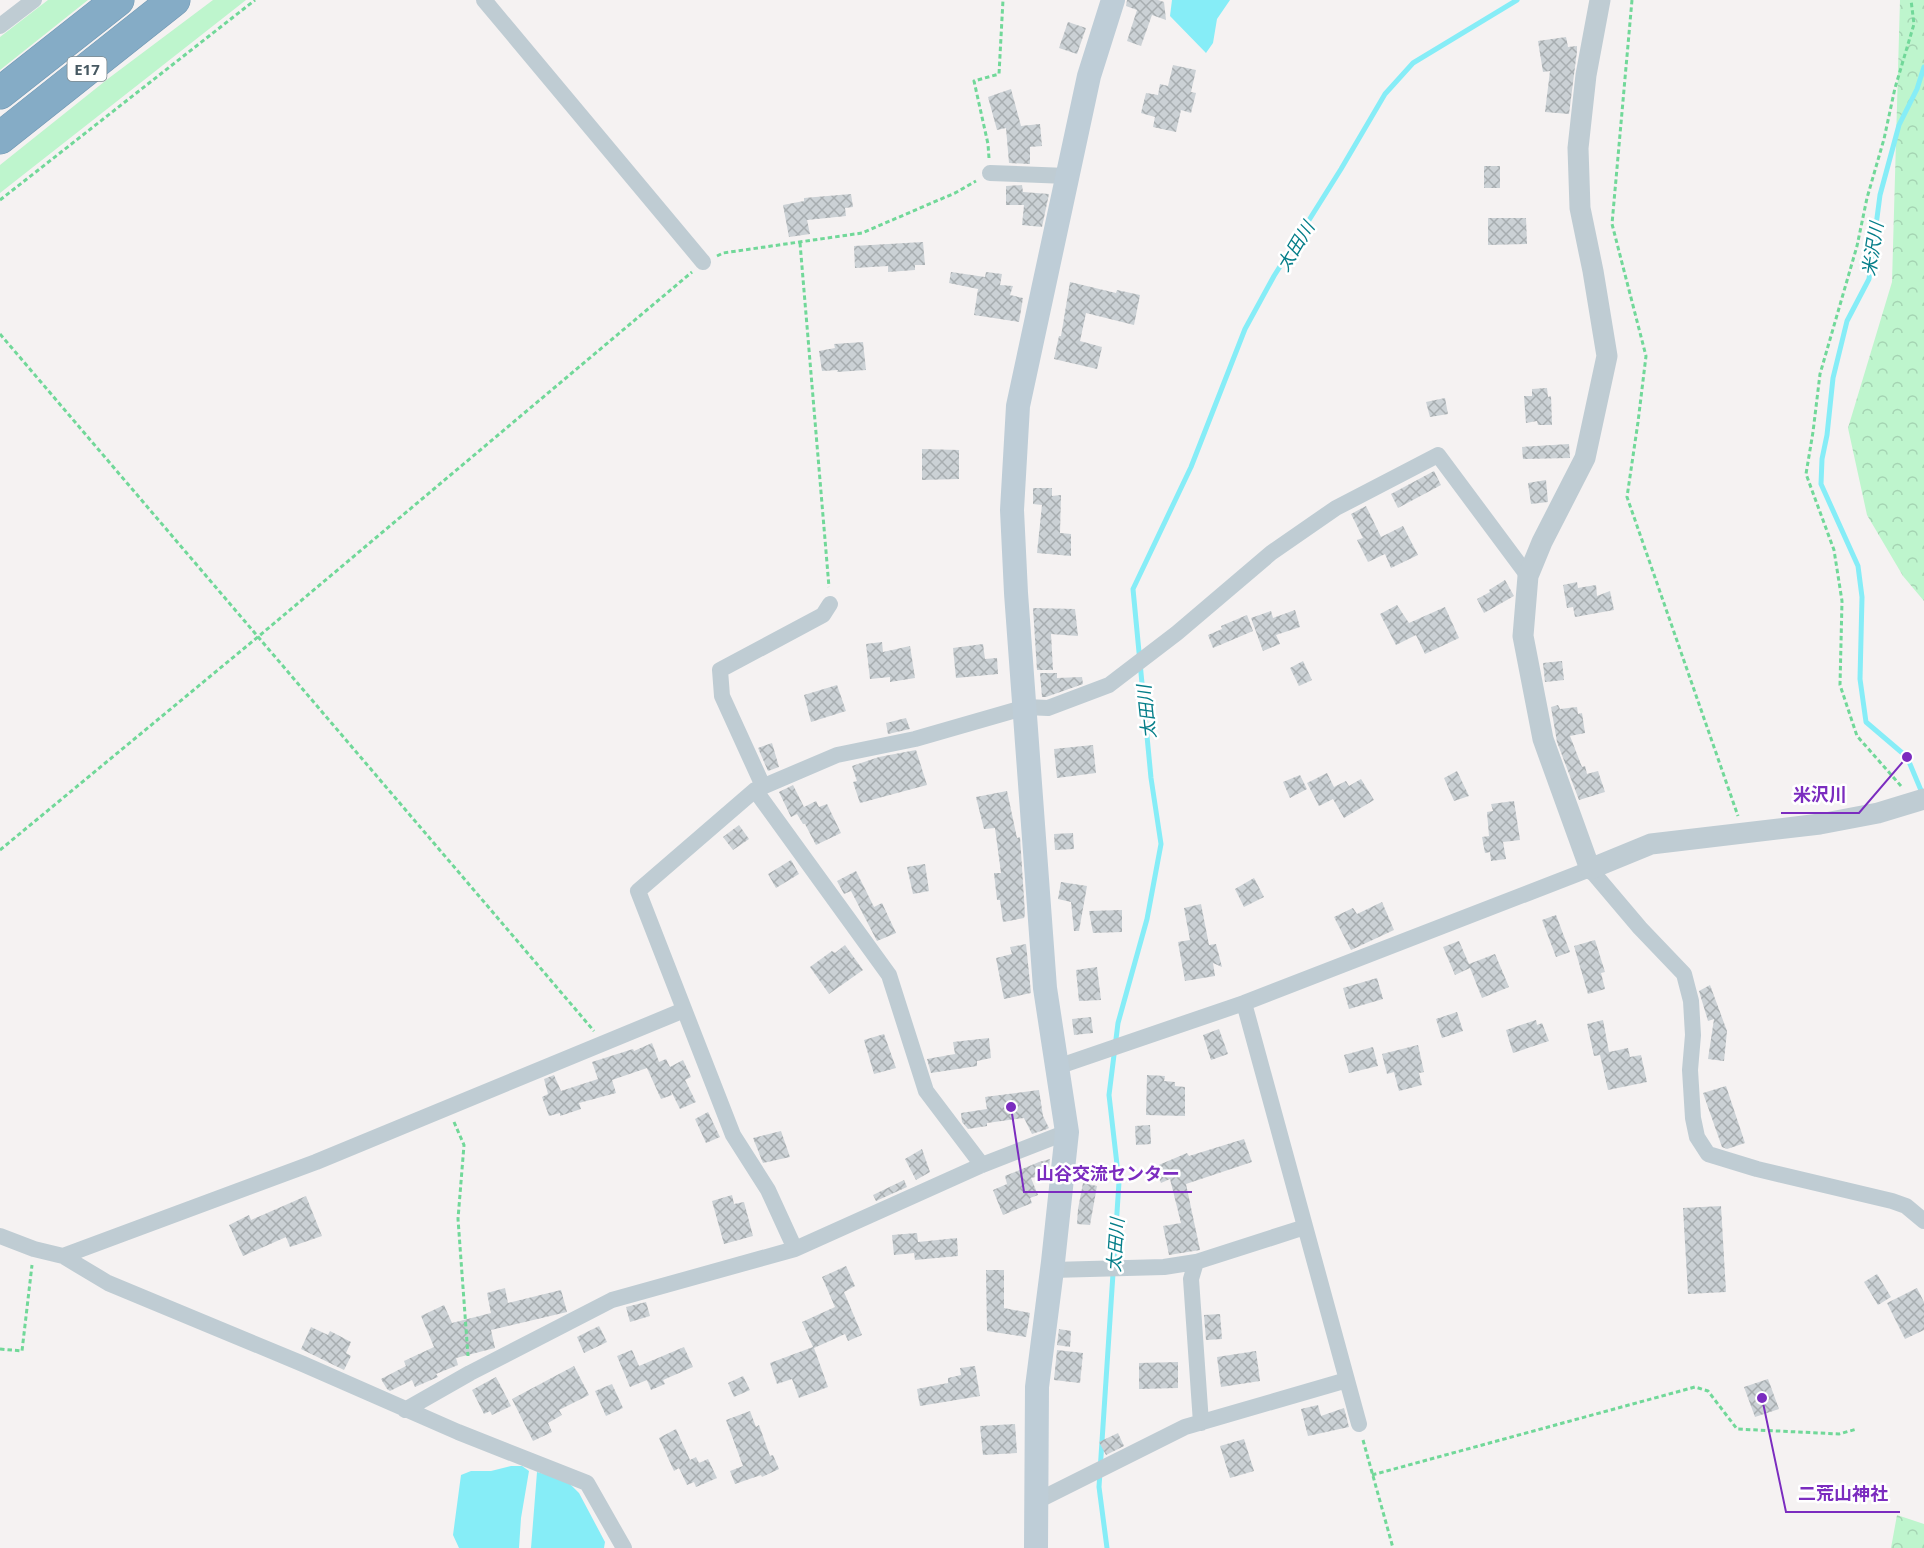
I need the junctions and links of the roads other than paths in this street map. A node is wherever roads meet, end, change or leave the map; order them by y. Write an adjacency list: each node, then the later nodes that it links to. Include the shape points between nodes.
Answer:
1 (34, 0): 7 (street)
2 (118, 0): 8 (highway, E17)
3 (174, 0): 9 (highway, E17)
4 (484, 0): 12 (street)
5 (1113, 0): 11 (main road, via 1089,76)
6 (1600, 0): 13 (street, via 1578,148 1580,208 1607,356 1585,458)
7 (0, 26)
8 (0, 93)
9 (0, 138)
10 (990, 173): 11 (street)
11 (1067, 176): 15 (main road, via 1018,406 1012,510)
12 (703, 262)
13 (1528, 576): 15 (street, via 1438,455 1336,508 1271,553 1109,685 1048,708); 18 (street, via 1523,636 1543,739)
14 (830, 604): 16 (street, via 823,615 720,670 722,696)
15 (1026, 707): 16 (street, via 915,739 837,755); 21 (main road, via 1045,988)
16 (759, 788): 20 (street, via 638,891); 23 (street, via 889,975 926,1090)
17 (1919, 800): 18 (street, via 1820,824 1651,844)
18 (1590, 869): 19 (street); 24 (street, via 1684,974 1691,1001 1693,1118 1697,1137 1708,1154 1899,1203)
19 (1244, 1003): 21 (street); 25 (street)
20 (684, 1010): 27 (street, via 733,1135 768,1190); 28 (street, via 316,1162)
21 (1057, 1067): 22 (main road)
22 (1067, 1132): 23 (street); 30 (main road)
23 (982, 1165): 27 (street)
24 (1924, 1221)
25 (1305, 1227): 29 (street); 31 (street)
26 (0, 1236): 28 (street)
27 (795, 1249): 32 (street, via 612,1300 470,1372)
28 (63, 1256): 32 (street, via 108,1283)
29 (1196, 1263): 30 (street); 33 (street, via 1191,1279)
30 (1052, 1270): 35 (main road, via 1037,1387)
31 (1347, 1380): 33 (street); 34 (street)
32 (405, 1410): 36 (street, via 587,1483)
33 (1201, 1423): 35 (street, via 1185,1427)
34 (1359, 1424)
35 (1036, 1501): 37 (main road)
36 (624, 1548)
37 (1036, 1548)

